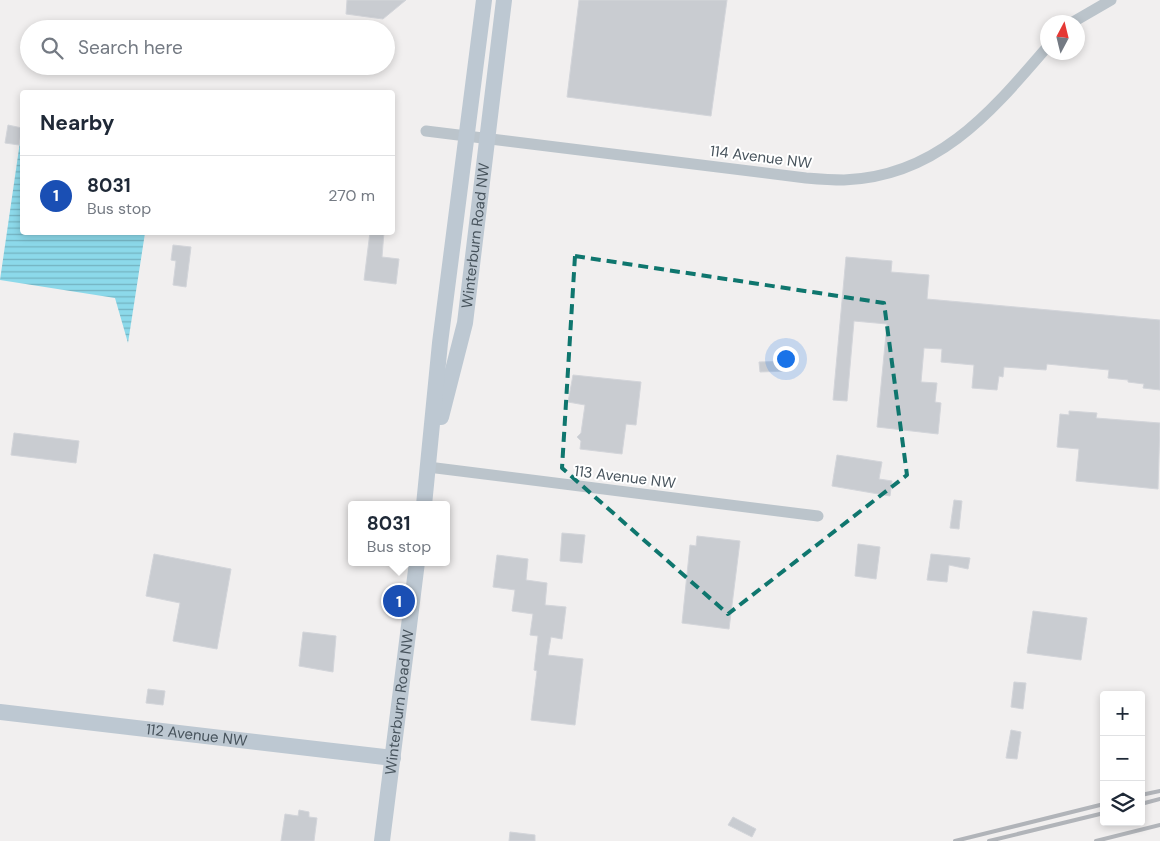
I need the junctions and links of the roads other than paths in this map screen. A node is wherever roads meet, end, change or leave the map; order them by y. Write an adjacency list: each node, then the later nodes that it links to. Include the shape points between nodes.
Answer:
1 (484, 0): 7 (main road, Winterburn Road NW)
2 (504, 0): 8 (main road, Winterburn Road NW)
3 (1111, 0): 4 (street)
4 (1085, 15)
5 (1040, 55): 8 (street, 114 Avenue NW, via 984,118 961,137 908,166 845,180 806,178)
6 (426, 131): 7 (street, 114 Avenue NW)
7 (468, 135): 8 (street, 114 Avenue NW); 9 (main road, Winterburn Road NW, via 440,343)
8 (488, 138): 9 (main road, Winterburn Road NW, via 465,323)
9 (428, 467): 10 (main road, Winterburn Road NW); 11 (street, 113 Avenue NW)
10 (424, 501)
11 (818, 516)
12 (417, 566): 14 (main road, Winterburn Road NW)
13 (0, 712): 14 (main road, 112 Avenue NW)
14 (393, 758): 15 (main road, Winterburn Road NW)
15 (382, 841)

